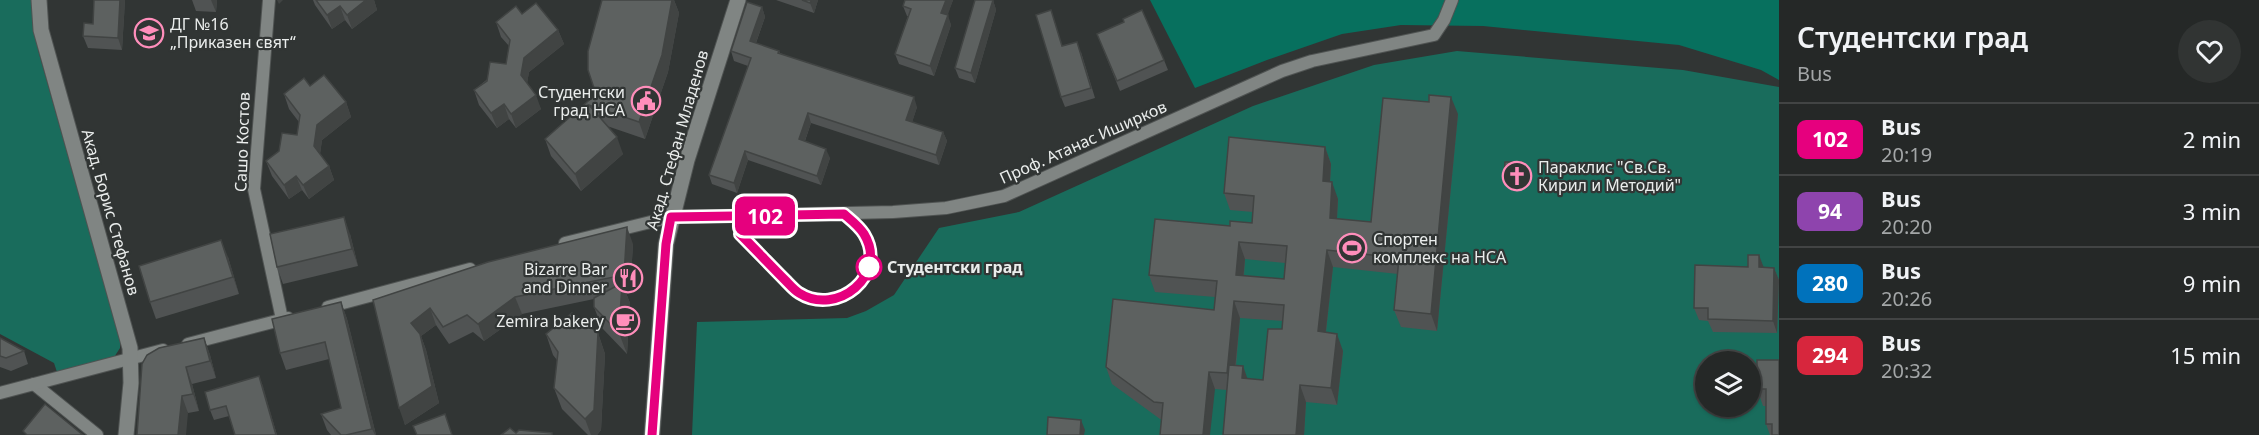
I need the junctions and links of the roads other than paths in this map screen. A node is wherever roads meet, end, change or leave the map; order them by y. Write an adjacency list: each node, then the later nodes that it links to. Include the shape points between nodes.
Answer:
1 (39, 0): 9 (street, Акад. Борис Стефанов, via 41,30)
2 (269, 0): 8 (street, Сашо Костов, via 254,189)
3 (738, 0): 5 (street, Акад. Стефан Младенов)
4 (1452, 0): 5 (street, Проф. Атанас Иширков, via 1434,34 1282,71 1004,196 946,208 893,212)
5 (671, 217): 6 (street, Проф. Атанас Иширков); 14 (street, Акад. Стефан Младенов)
6 (548, 248)
7 (482, 266): 8 (street)
8 (282, 319): 9 (street)
9 (131, 359): 10 (street); 13 (street, Акад. Борис Стефанов)
10 (34, 384): 11 (street); 12 (street)
11 (0, 393)
12 (97, 435)
13 (126, 435)
14 (652, 435)

